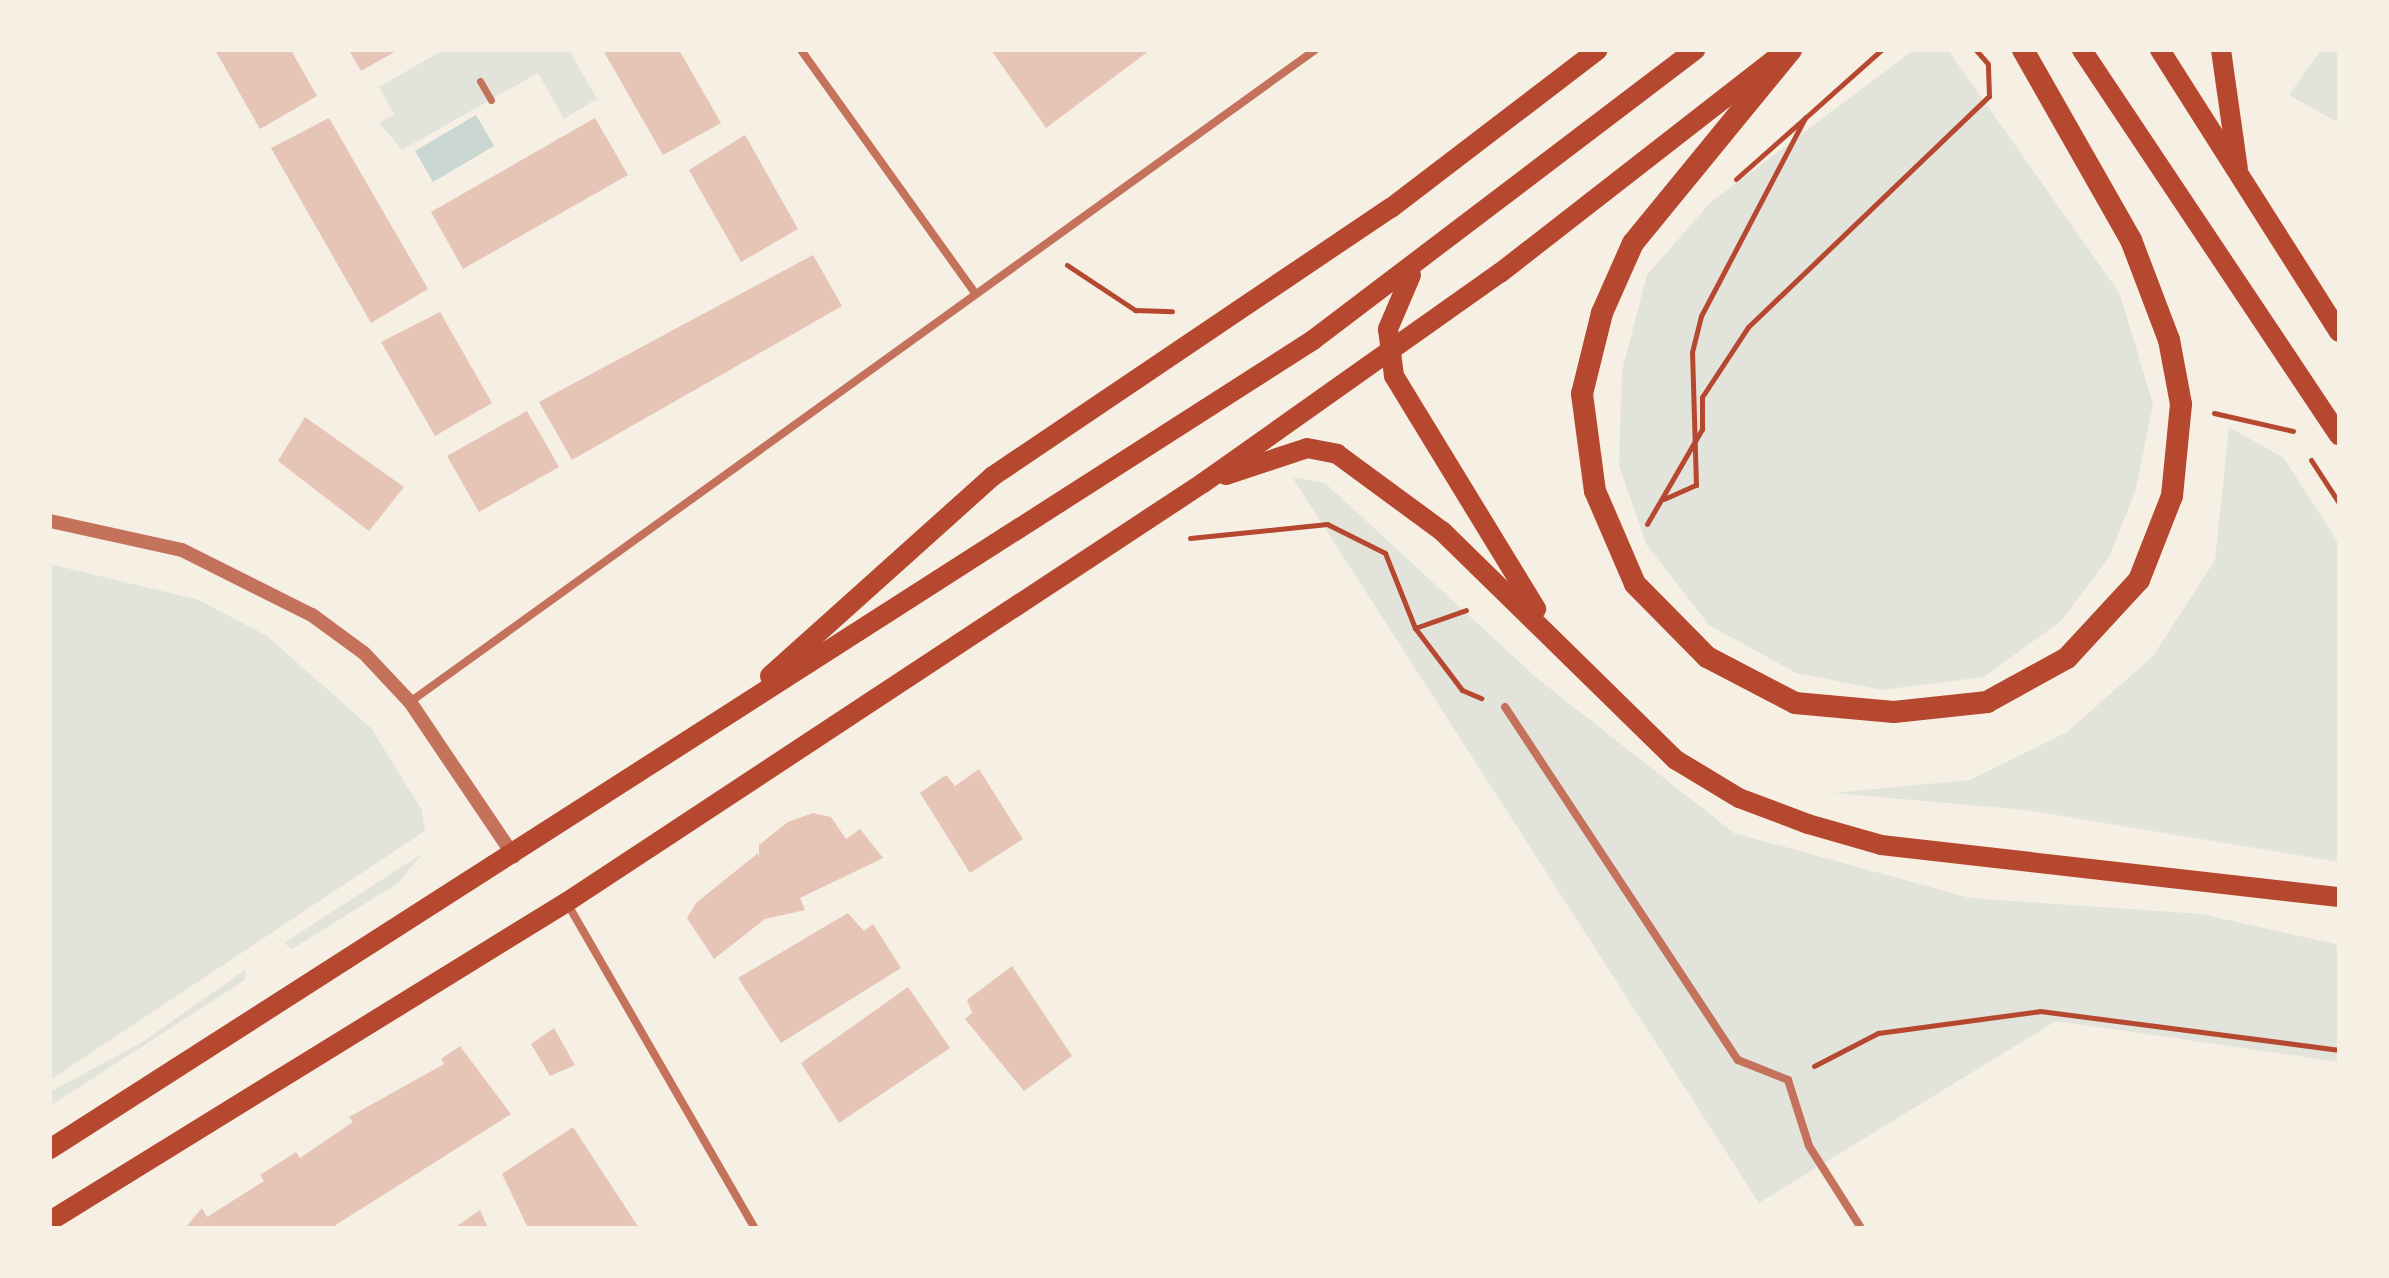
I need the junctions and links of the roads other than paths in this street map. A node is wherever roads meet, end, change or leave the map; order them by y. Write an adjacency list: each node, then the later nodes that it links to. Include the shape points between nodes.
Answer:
1 (801, 50): 14 (street)
2 (1315, 50): 14 (street)
3 (1598, 50): 23 (main road, via 1391,208 993,476)
4 (1695, 50): 13 (main road)
5 (1788, 50): 6 (highway, via 1633,243 1602,313 1582,394 1595,491 1635,584 1707,657 1795,703 1894,712 1987,702 2067,658 2139,580 2172,496 2181,404 2169,340 2131,240); 16 (main road)
6 (2023, 50)
7 (2082, 50): 17 (main road)
8 (2160, 50): 12 (main road)
9 (2221, 50): 12 (main road)
10 (480, 81): 11 (street)
11 (491, 100)
12 (2239, 177): 15 (main road)
13 (1421, 263): 16 (main road, via 1393,307); 23 (main road)
14 (976, 294): 21 (street)
15 (2339, 332)
16 (1389, 353): 18 (main road); 20 (main road, via 1416,420)
17 (2339, 435)
18 (1203, 483): 20 (main road, via 1307,448 1337,454 1442,531); 26 (main road)
19 (50, 521): 21 (street, via 116,530 248,578 364,653)
20 (1559, 642): 25 (main road, via 1620,711 1676,760 1739,798 1808,824 1881,845)
21 (410, 702): 24 (street)
22 (1505, 707): 30 (street, via 1738,1060 1788,1080 1809,1146)
23 (725, 717): 24 (main road)
24 (514, 856): 27 (main road)
25 (2339, 897)
26 (567, 902): 28 (main road); 29 (street)
27 (50, 1149)
28 (50, 1221)
29 (755, 1228)
30 (1861, 1228)

